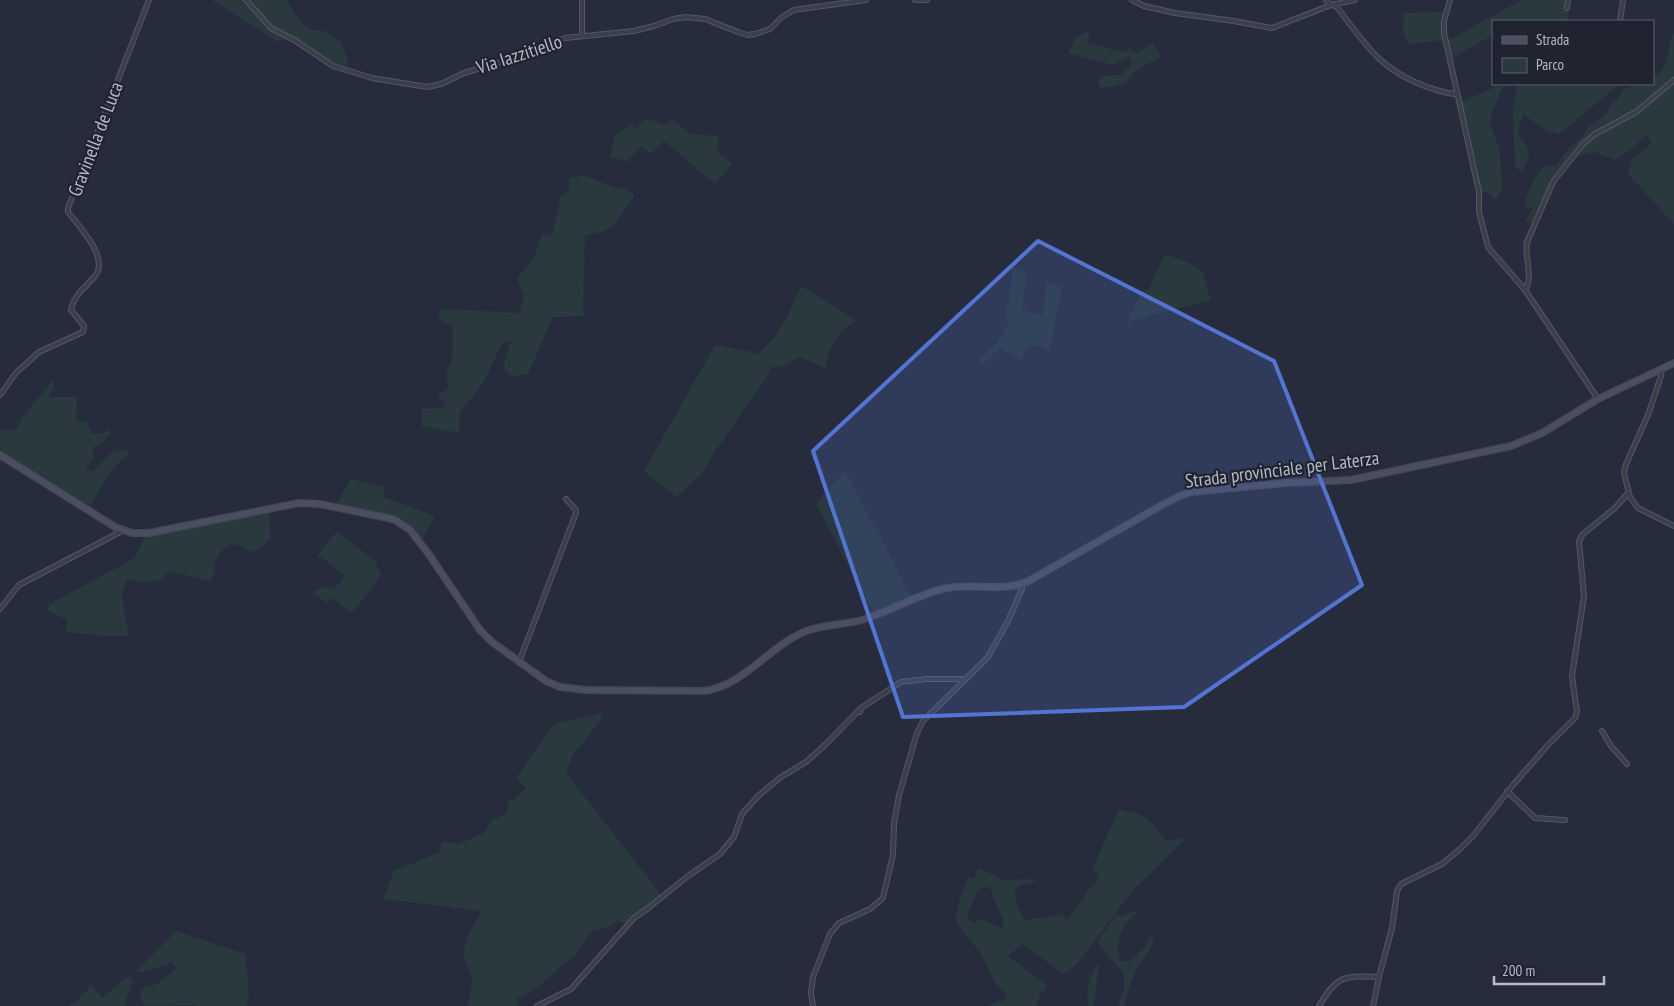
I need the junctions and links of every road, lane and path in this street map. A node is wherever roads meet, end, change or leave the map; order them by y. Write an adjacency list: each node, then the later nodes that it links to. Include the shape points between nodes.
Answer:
1 (148, 0): 22 (street, Gravinella de Luca, via 68,208 98,256 97,274 72,302 71,310 84,326 83,332 39,352 16,373)
2 (246, 0): 16 (street, Via Iazzitiello, via 271,28 333,66 372,78 426,87 515,58 554,41)
3 (582, 0): 16 (street)
4 (866, 0): 16 (street, Via Iazzitiello, via 794,10 770,29 755,34 747,35 706,19 686,17 634,31)
5 (915, 0): 6 (street)
6 (927, 0)
7 (1132, 0): 13 (street, via 1167,12 1265,28 1278,27)
8 (1326, 0): 13 (street)
9 (1355, 0): 13 (street)
10 (1450, 0): 18 (street, via 1444,27)
11 (1568, 0): 14 (street)
12 (1623, 0): 15 (street)
13 (1331, 5): 18 (street, via 1336,6 1362,42 1381,61 1415,82)
14 (1567, 8)
15 (1620, 20)
16 (582, 36)
17 (1674, 80): 19 (street, via 1636,112 1582,144 1553,182 1527,242)
18 (1457, 94): 19 (street, via 1488,247)
19 (1525, 290): 23 (street)
20 (1674, 363): 21 (main road, Strada provinciale per Laterza)
21 (1662, 368): 23 (main road, Strada provinciale per Laterza); 25 (street, via 1648,415 1625,466)
22 (0, 395)
23 (1598, 400): 29 (main road, Strada provinciale per Laterza, via 1542,433 1504,448 1351,480 1184,494)
24 (0, 455): 28 (main road, Strada provinciale per Laterza)
25 (1628, 493): 27 (street, via 1642,511); 35 (street, via 1579,541 1584,596 1572,676 1576,718)
26 (566, 499): 31 (street, via 576,513)
27 (1674, 526)
28 (124, 530): 30 (street, via 19,585); 31 (main road, Strada provinciale per Laterza, via 149,533 299,503 344,508 395,520 410,530 480,630)
29 (1022, 584): 31 (main road, Strada provinciale per Laterza, via 946,588 862,620 807,631 789,640 735,680 713,690 571,689 546,681); 32 (street, via 994,648)
30 (0, 609)
31 (519, 662)
32 (966, 679): 38 (street, via 901,682 861,710 806,762 780,777 758,796 742,814 734,837 723,851 634,918 568,991); 39 (street, via 920,724 898,795 893,855 886,888 882,898 870,909 839,923 830,934 812,982)
33 (1602, 731): 34 (street)
34 (1627, 764)
35 (1507, 791): 36 (street, via 1535,818); 37 (street, via 1456,853 1404,881 1399,887)
36 (1565, 820)
37 (1379, 977): 40 (street, via 1342,979 1328,990); 41 (street)
38 (537, 1006)
39 (813, 1006)
40 (1319, 1006)
41 (1373, 1006)

